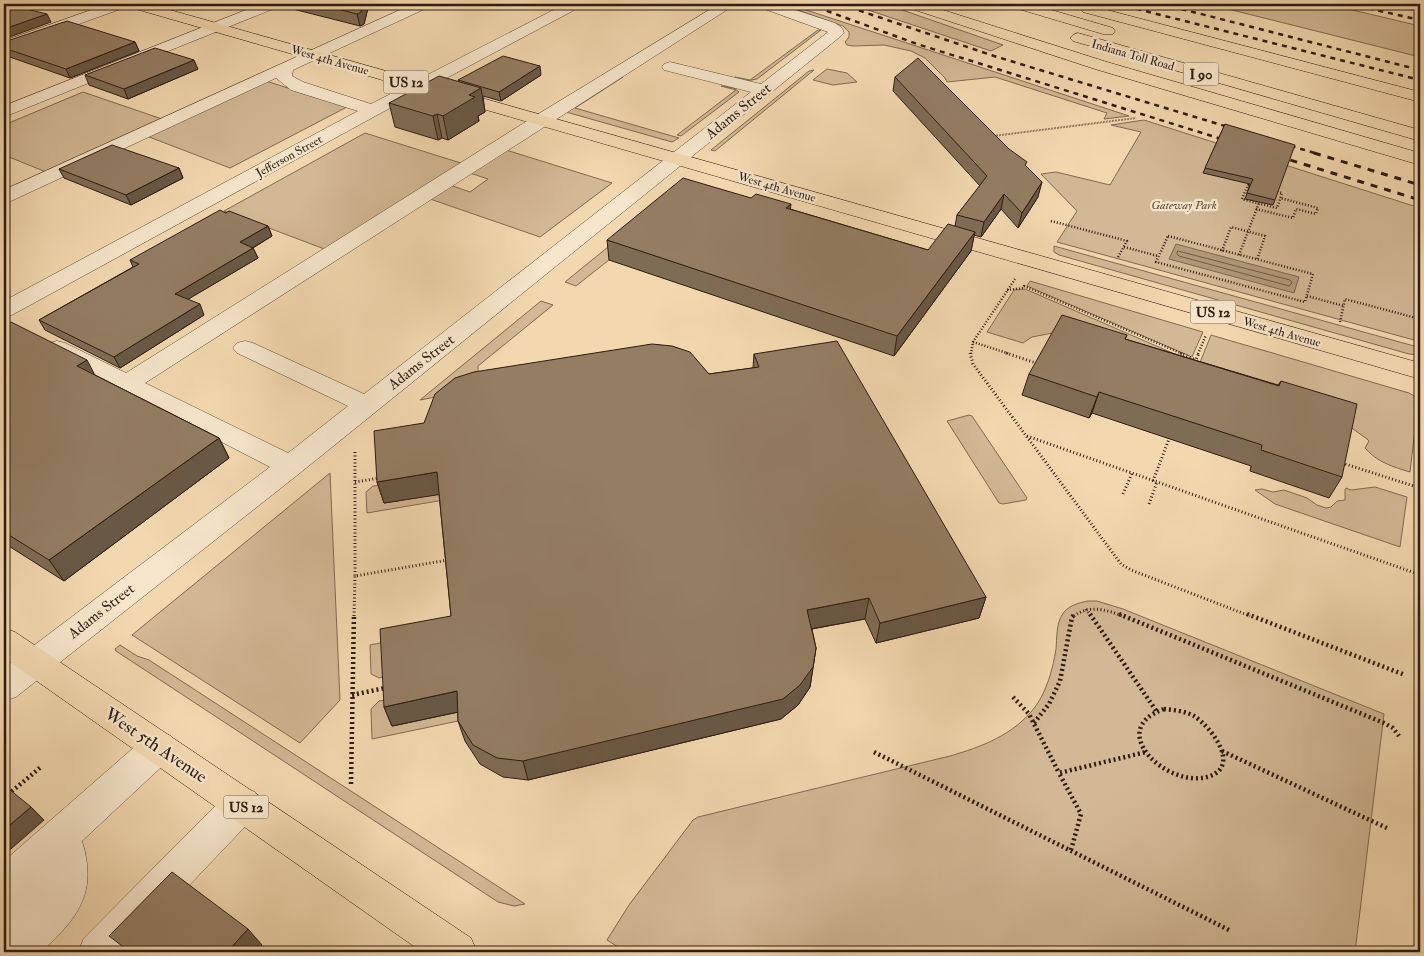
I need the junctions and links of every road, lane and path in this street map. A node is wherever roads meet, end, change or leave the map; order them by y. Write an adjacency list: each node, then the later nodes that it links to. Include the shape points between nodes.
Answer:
1 (121, 4): 14 (street)
2 (134, 4): 11 (main road, West 4th Avenue / US 12)
3 (273, 4): 11 (street)
4 (424, 4): 15 (street)
5 (575, 4): 18 (street, Jefferson Street)
6 (729, 4): 24 (street)
7 (911, 4): 27 (main road, via 1015,39)
8 (1017, 4): 13 (main road, Indiana Toll Road)
9 (1068, 4): 20 (main road)
10 (760, 7): 19 (street, Adams Street, via 830,26 837,31)
11 (215, 27): 15 (main road, West 4th Avenue / US 12); 22 (street)
12 (1066, 35): 26 (main road, Indiana Toll Road / I 90)
13 (1155, 44)
14 (4, 46)
15 (313, 55): 17 (street); 18 (main road, West 4th Avenue / US 12)
16 (670, 67): 19 (street)
17 (286, 68): 21 (street, via 284,78 297,86); 29 (street)
18 (420, 86): 21 (street, Jefferson Street); 24 (main road, West 4th Avenue / US 12)
19 (763, 90): 28 (street, Adams Street)
20 (1420, 97)
21 (373, 110): 47 (street, Jefferson Street)
22 (4, 112)
23 (1136, 118): 25 (path)
24 (541, 120): 28 (main road, West 4th Avenue / US 12); 58 (street)
25 (990, 136)
26 (1420, 136)
27 (1420, 159)
28 (678, 160): 57 (main road, West 4th Avenue / US 12); 59 (street, Adams Street)
29 (4, 197)
30 (1280, 198): 31 (path, via 1276,208); 31 (path, via 1282,193 1248,185 1242,199); 32 (path, via 1318,208 1316,214 1296,209 1293,218)
31 (1259, 203): 32 (path)
32 (1256, 209): 34 (path)
33 (1052, 220): 35 (path, via 1127,241)
34 (1248, 232): 36 (path, via 1232,227); 37 (path); 39 (path, via 1266,236)
35 (1124, 247): 38 (path); 40 (path)
36 (1222, 250): 37 (path); 38 (path, via 1168,236)
37 (1239, 255): 39 (path)
38 (1158, 256): 45 (path, via 1156,262 1305,302)
39 (1257, 260): 45 (path, via 1312,274)
40 (1117, 261)
41 (1018, 278): 44 (path)
42 (1027, 281): 43 (path)
43 (1024, 286): 44 (path); 54 (path)
44 (1007, 290): 52 (path)
45 (1307, 296): 46 (path)
46 (1344, 306): 48 (path, via 1345,299); 49 (path)
47 (8, 319)
48 (1420, 319)
49 (1340, 323)
50 (41, 340): 58 (street)
51 (1204, 341): 54 (path)
52 (973, 342): 55 (path); 60 (path, via 970,351 973,364)
53 (245, 348): 59 (street)
54 (1196, 360): 56 (path)
55 (1040, 364)
56 (1194, 368)
57 (1420, 371)
58 (127, 383): 64 (street)
59 (367, 405): 64 (street, Adams Street)
60 (1026, 436): 65 (path); 78 (path, via 1121,564)
61 (1169, 439): 68 (path)
62 (355, 447): 67 (path)
63 (1336, 461): 69 (path)
64 (290, 466): 77 (street, Adams Street)
65 (1132, 474): 68 (path); 70 (path)
66 (383, 477): 67 (path)
67 (355, 482): 74 (path)
68 (1155, 482): 71 (path); 73 (path)
69 (1420, 488)
70 (1124, 494)
71 (1149, 504)
72 (450, 560): 74 (path)
73 (1415, 573)
74 (355, 576): 81 (path)
75 (1086, 609): 83 (path); 84 (path, via 1072,616 1060,681 1049,704); 85 (path, via 1115,613 1384,723)
76 (4, 640): 77 (main road, West 5th Avenue / US 12)
77 (34, 662): 80 (street, Adams Street); 86 (main road, West 5th Avenue / US 12)
78 (1405, 675)
79 (391, 686): 81 (path)
80 (4, 687)
81 (352, 695): 92 (path)
82 (1012, 697): 84 (path)
83 (1157, 712): 87 (path, via 1177,710 1193,716 1216,736); 89 (path, via 1144,720 1140,730)
84 (1034, 723): 91 (path)
85 (1398, 736)
86 (159, 747): 94 (main road, West 5th Avenue / US 12); 96 (street)
87 (1222, 751): 89 (path, via 1222,760 1214,774 1202,779 1188,779 1163,769); 95 (path)
88 (874, 752): 97 (path)
89 (1146, 752): 91 (path)
90 (42, 766): 93 (path)
91 (1059, 773): 97 (path, via 1081,814)
92 (351, 784)
93 (4, 798)
94 (242, 804): 103 (street); 104 (main road, West 5th Avenue / US 12)
95 (1390, 829)
96 (62, 835): 98 (street, via 30,849); 99 (street); 100 (street, via 37,878); 102 (street, via 70,873 69,886 56,908)
97 (1071, 850): 101 (path)
98 (4, 866)
99 (4, 887)
100 (4, 911)
101 (1229, 930)
102 (11, 952)
103 (98, 952)
104 (457, 952)

